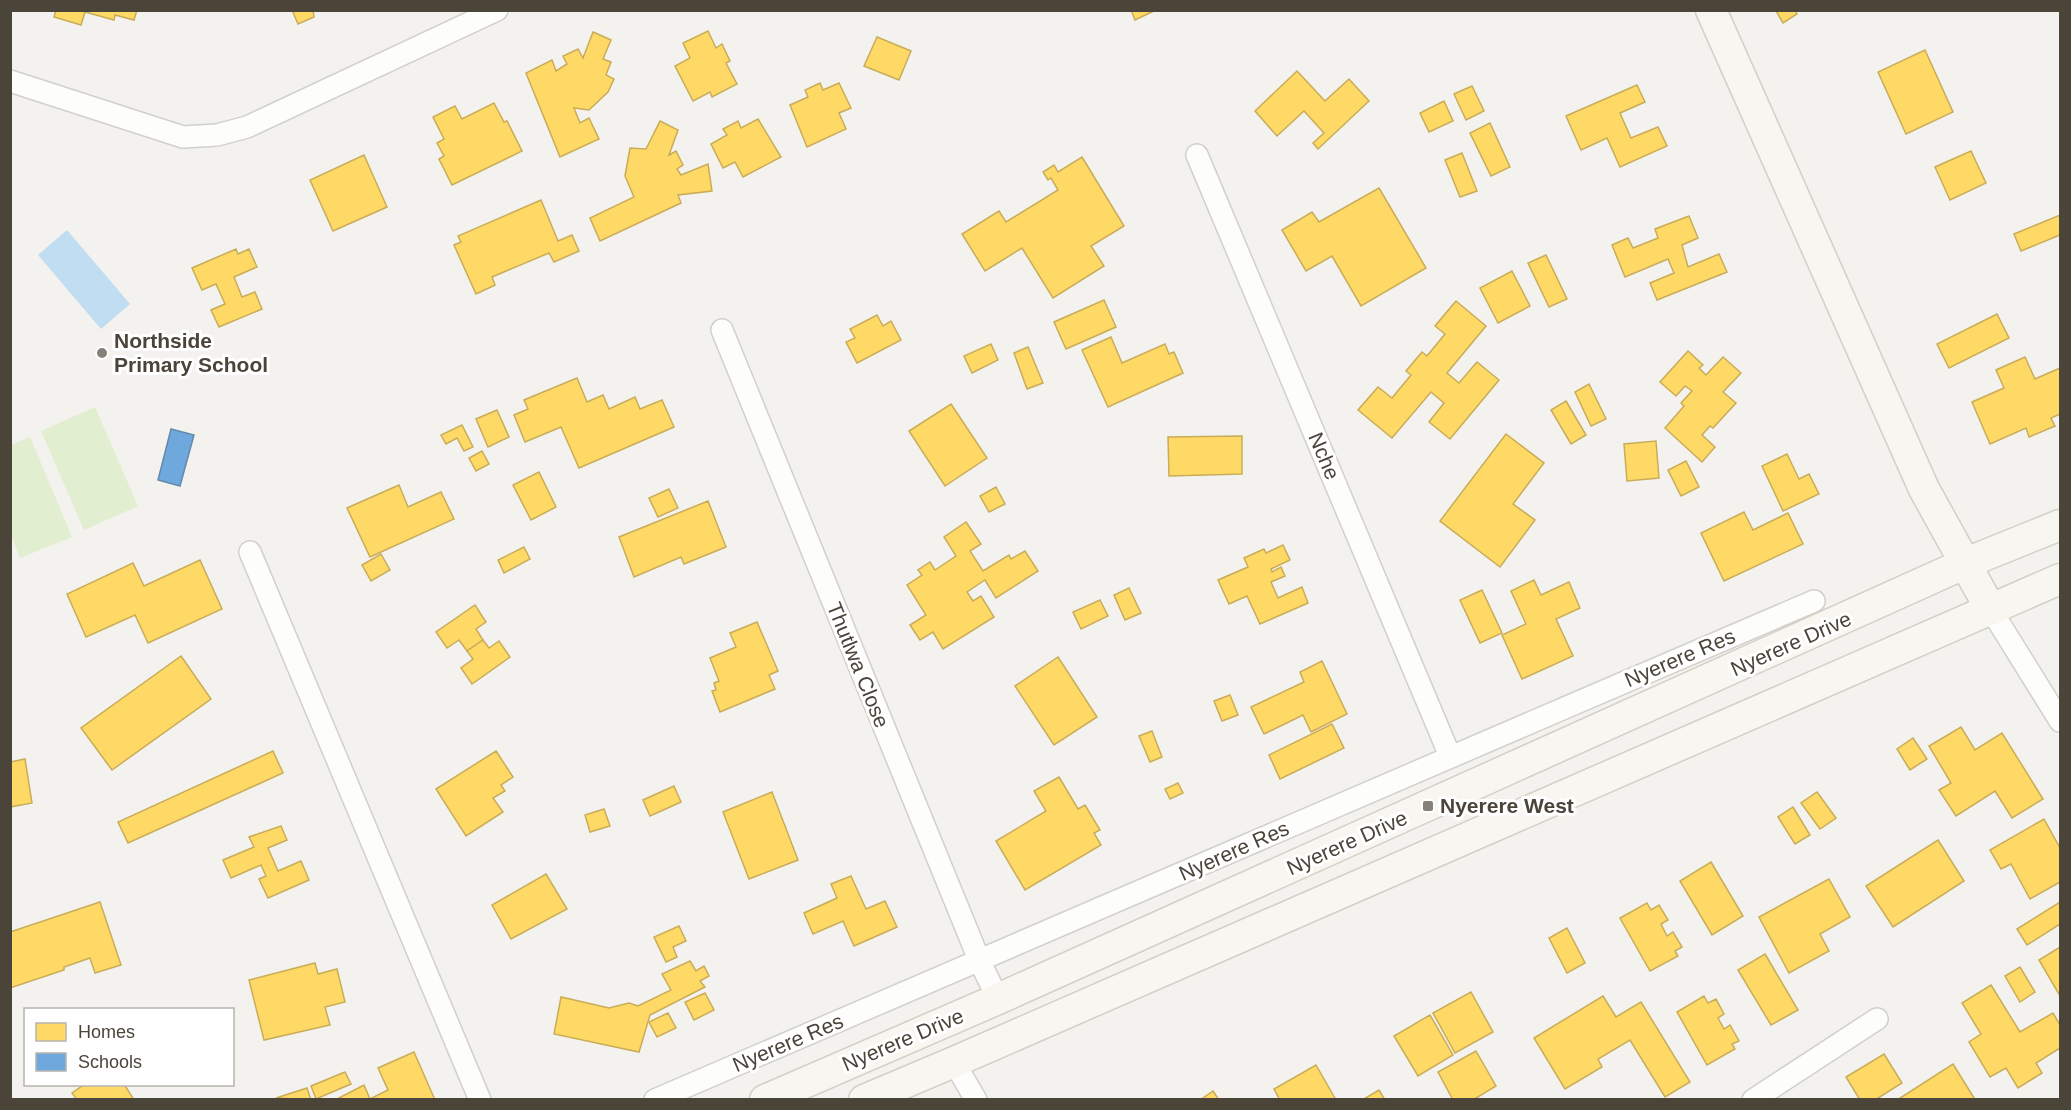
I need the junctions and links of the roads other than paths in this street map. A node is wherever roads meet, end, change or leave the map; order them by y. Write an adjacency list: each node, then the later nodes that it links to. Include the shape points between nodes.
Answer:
1 (497, 10): 3 (street, via 247,127 217,135 183,137)
2 (1711, 10): 8 (main road, via 1924,489)
3 (10, 81)
4 (1197, 155): 13 (street, Nche)
5 (722, 330): 14 (street, Thutlwa Close)
6 (2061, 525): 8 (main road, Nyerere Drive)
7 (250, 552): 18 (street)
8 (1966, 563): 11 (main road); 15 (main road, Nyerere Drive)
9 (2061, 579): 11 (main road, Nyerere Drive)
10 (1814, 601): 13 (street, Nyerere Res)
11 (1991, 610): 12 (street); 17 (main road, Nyerere Drive)
12 (2061, 721)
13 (1450, 756): 14 (street, Nyerere Res)
14 (980, 962): 15 (street, Thutlwa Close); 19 (street, Nyerere Res)
15 (999, 999): 20 (main road, Nyerere Drive)
16 (1877, 1019): 23 (street)
17 (954, 1062): 21 (main road, Nyerere Drive); 22 (street)
18 (480, 1100)
19 (655, 1100)
20 (765, 1100)
21 (864, 1100)
22 (976, 1100)
23 (1753, 1100)

